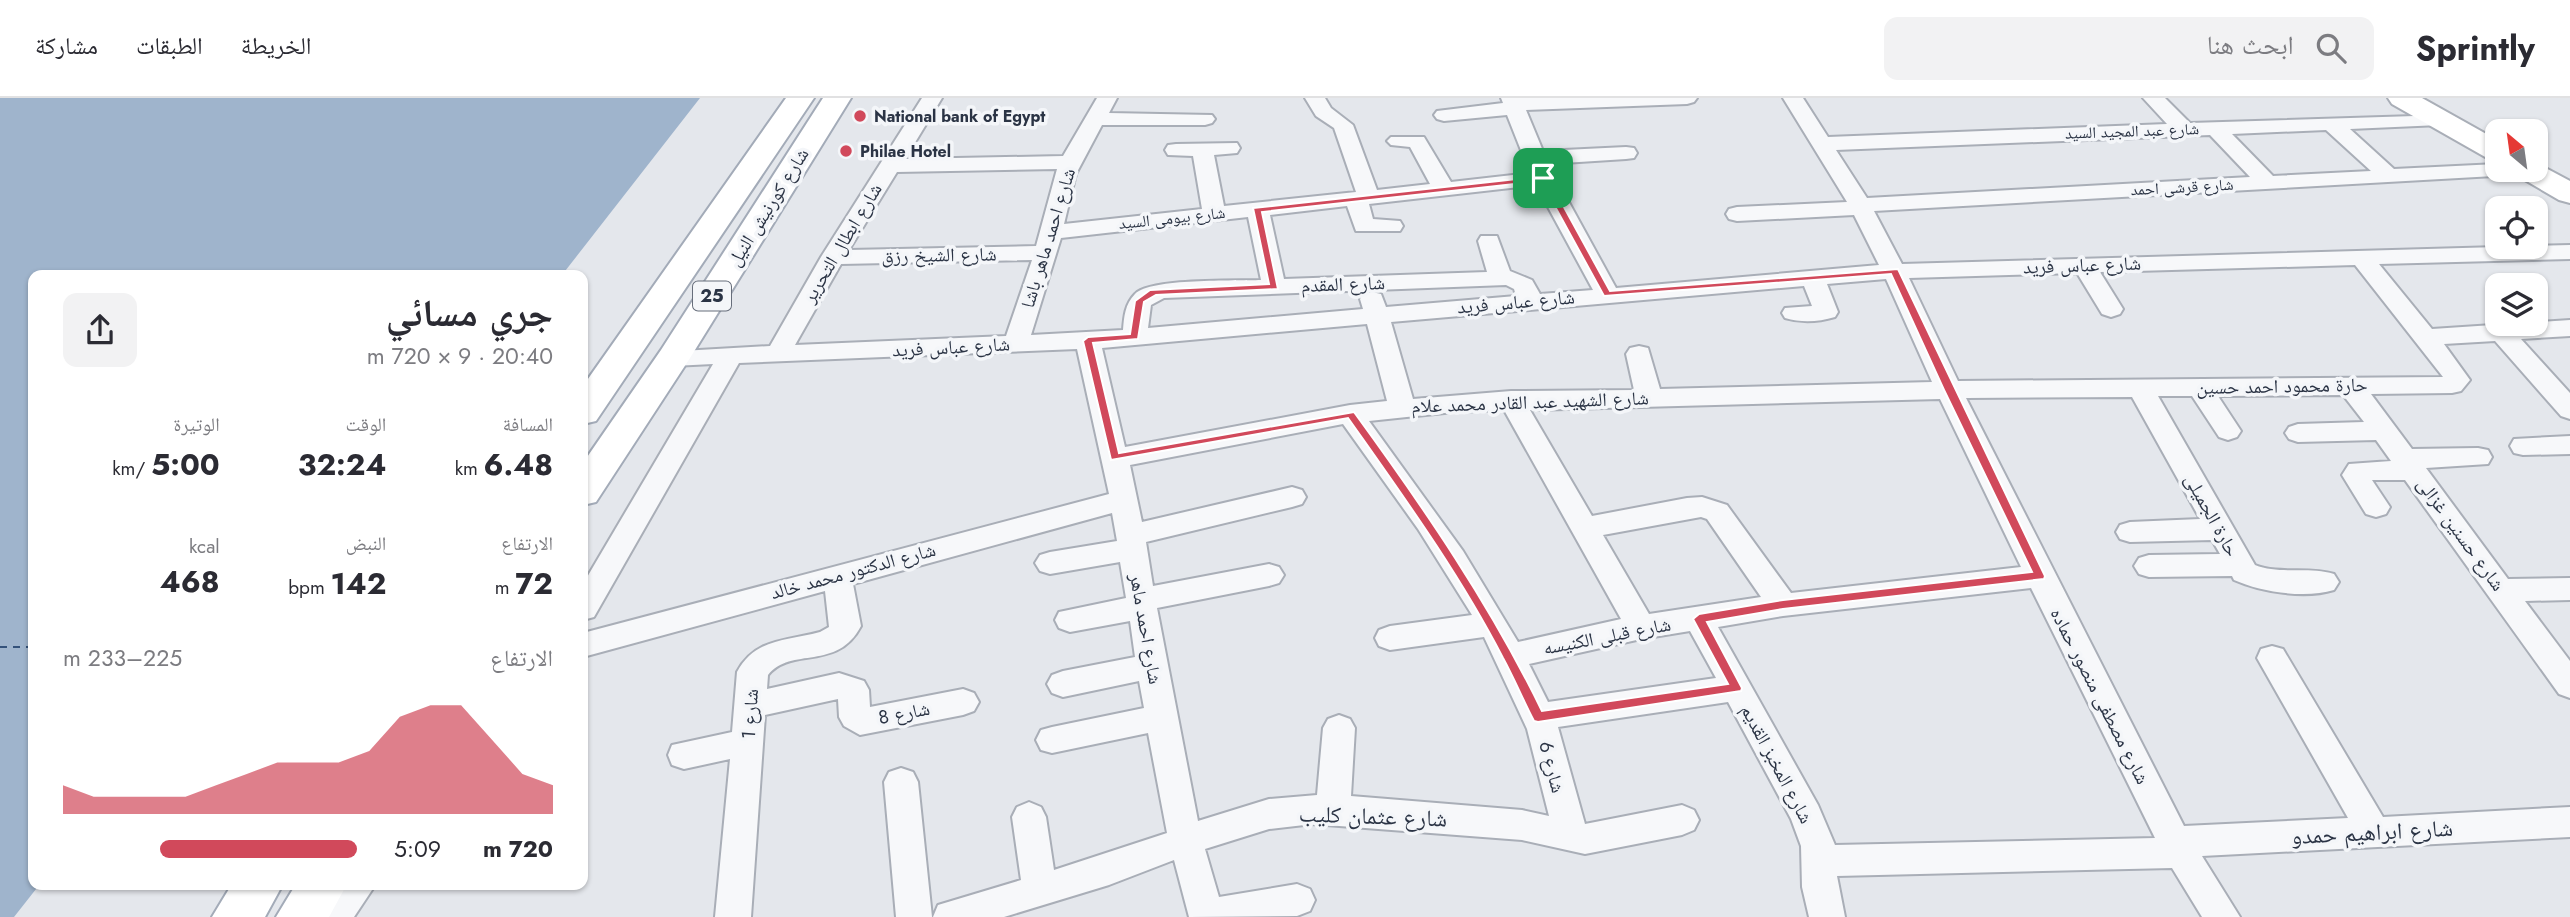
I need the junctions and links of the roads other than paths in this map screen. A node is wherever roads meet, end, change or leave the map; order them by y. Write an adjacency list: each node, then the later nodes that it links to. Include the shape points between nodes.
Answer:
1 (800, 98): 76 (main road, شارع كورنيش النيل / 25)
2 (837, 98): 69 (main road, شارع كورنيش النيل / 25)
3 (932, 98): 28 (street, شارع ابطال التحرير)
4 (1107, 98): 12 (street, شارع احمد ماهر باشا)
5 (1315, 98): 36 (street, via 1323,112 1343,125)
6 (1687, 98): 10 (street)
7 (1793, 98): 19 (street, شارع مصطفى منصور حماده)
8 (2153, 98): 17 (street)
9 (2402, 98): 14 (main road)
10 (1512, 103): 11 (street); 29 (street)
11 (1444, 115)
12 (1095, 119): 13 (street); 26 (street, شارع احمد ماهر باشا)
13 (1205, 119)
14 (2440, 119): 15 (street, شارع عبد المجيد السيد); 20 (main road)
15 (2330, 123): 16 (street, شارع عبد المجيد السيد); 31 (street)
16 (2215, 128): 17 (street, شارع عبد المجيد السيد); 33 (street)
17 (2184, 129): 19 (street, شارع عبد المجيد السيد)
18 (1398, 141): 34 (street, via 1417,141)
19 (1824, 144): 37 (street, شارع مصطفى منصور حماده)
20 (2485, 145)
21 (1229, 148): 22 (street)
22 (1202, 149): 23 (street); 39 (street)
23 (1176, 150)
24 (2548, 151): 27 (main road)
25 (1626, 153): 29 (street, شارع بيومى السيد)
26 (1071, 162): 28 (street); 43 (street, شارع احمد ماهر باشا)
27 (2570, 163)
28 (888, 166): 45 (street, شارع ابطال التحرير)
29 (1539, 168): 34 (street, شارع بيومى السيد); 53 (street)
30 (2485, 171): 31 (street, شارع قرشى احمد)
31 (2389, 177): 33 (street, شارع قرشى احمد)
32 (2548, 181): 35 (main road)
33 (2267, 183): 37 (street, شارع قرشى احمد)
34 (1444, 189): 36 (street, شارع بيومى السيد)
35 (2570, 194)
36 (1363, 198): 38 (street, شارع بيومى السيد); 41 (street, via 1364,226)
37 (1861, 206): 40 (street, شارع قرشى احمد); 48 (street, شارع مصطفى منصور حماده)
38 (1257, 209): 39 (street, شارع بيومى السيد); 52 (street)
39 (1214, 214): 43 (street, شارع بيومى السيد)
40 (1737, 214)
41 (1392, 226)
42 (1489, 241): 50 (street)
43 (1048, 242): 45 (street, شارع الشيخ رزق); 65 (street, شارع احمد ماهر باشا)
44 (2570, 252): 46 (street, شارع عباس فريد)
45 (833, 257): 67 (street, شارع ابطال التحرير)
46 (2361, 257): 47 (street, شارع عباس فريد); 63 (street, حارة محمود احمد حسين)
47 (2084, 265): 48 (street, شارع عباس فريد); 55 (street)
48 (1894, 271): 49 (street, شارع عباس فريد); 73 (street, شارع مصطفى منصور حماده)
49 (1813, 277): 53 (street, شارع عباس فريد); 56 (street, via 1828,309)
50 (1501, 278): 51 (street, شارع المقدم); 54 (street, via 1524,285)
51 (1367, 283): 52 (street, شارع المقدم); 57 (street)
52 (1275, 286): 61 (street, شارع المقدم, via 1154,292 1140,301)
53 (1607, 294): 54 (street, شارع عباس فريد)
54 (1530, 300): 57 (street, شارع عباس فريد)
55 (2111, 309)
56 (1794, 313)
57 (1376, 314): 61 (street, شارع عباس فريد); 77 (street)
58 (2570, 328): 59 (street)
59 (2548, 329)
60 (2485, 333): 63 (street)
61 (1135, 336): 64 (street, شارع عباس فريد)
62 (2505, 336): 78 (street)
63 (2427, 337): 70 (street, حارة محمود احمد حسين, via 2454,373 2452,385)
64 (1088, 341): 65 (street, شارع عباس فريد); 86 (street, شارع احمد ماهر)
65 (1016, 344): 67 (street, شارع عباس فريد)
66 (1639, 354): 74 (street)
67 (777, 355): 68 (street, شارع عباس فريد)
68 (731, 356): 69 (street, شارع عباس فريد); 105 (street)
69 (673, 358): 88 (main road, شارع كورنيش النيل / 25)
70 (2350, 385): 72 (street, حارة محمود احمد حسين); 81 (street, شارع حسنين غزالى)
71 (2140, 387): 72 (street, حارة محمود احمد حسين); 73 (street, حارة محمود احمد حسين); 93 (street, حارة الجميلى)
72 (2199, 387): 80 (street)
73 (1949, 390): 74 (street, شارع الشهيد عبد القادر محمد علام); 101 (street, شارع مصطفى منصور حماده)
74 (1649, 397): 75 (street, شارع الشهيد عبد القادر محمد علام)
75 (1511, 400): 77 (street, شارع الشهيد عبد القادر محمد علام); 92 (street)
76 (588, 405)
77 (1402, 407): 79 (street, شارع الشهيد عبد القادر محمد علام)
78 (2570, 410)
79 (1350, 414): 86 (street, شارع الشهيد عبد القادر محمد علام); 110 (street, شارع 6, via 1427,521)
80 (2228, 430)
81 (2384, 431): 82 (street); 87 (street, شارع حسنين غزالى)
82 (2298, 433)
83 (2570, 445): 84 (street)
84 (2522, 446)
85 (2478, 457): 87 (street)
86 (1115, 458): 90 (street, شارع احمد ماهر)
87 (2409, 464): 91 (street, via 2359,471 2357,480); 104 (street, شارع حسنين غزالى)
88 (588, 485)
89 (1292, 497): 95 (street)
90 (1124, 500): 95 (street, شارع احمد ماهر); 99 (street, شارع الدكتور محمد خالد)
91 (2376, 507)
92 (1585, 528): 107 (street, via 1688,508 1717,512); 111 (street)
93 (2221, 529): 94 (street); 97 (street, حارة الجميلى)
94 (2130, 532)
95 (1131, 542): 96 (street); 106 (street, شارع احمد ماهر)
96 (1050, 563)
97 (2241, 565): 98 (street); 102 (street, حارة الجميلى, via 2244,572 2262,580)
98 (2149, 566)
99 (837, 575): 113 (street, شارع الدكتور محمد خالد); 121 (street, شارع 1, via 844,631 832,640 763,659 753,672)
100 (1269, 575): 106 (street)
101 (2039, 576): 107 (street, شارع قبلى الكنيسه); 136 (street, شارع مصطفى منصور حماده)
102 (2323, 582)
103 (2570, 589): 104 (street)
104 (2502, 590): 118 (street, شارع حسنين غزالى)
105 (588, 600)
106 (1142, 603): 109 (street); 116 (street, شارع احمد ماهر)
107 (1783, 605): 108 (street, شارع قبلى الكنيسه)
108 (1699, 619): 111 (street, شارع قبلى الكنيسه); 119 (street, شارع المخبز القديم)
109 (1070, 620)
110 (1491, 624): 112 (street); 114 (street, شارع 6)
111 (1641, 627): 114 (street, شارع قبلى الكنيسه)
112 (1391, 638)
113 (588, 644)
114 (1509, 656): 123 (street, شارع 6)
115 (2272, 658): 133 (street)
116 (1153, 666): 117 (street); 122 (street, شارع احمد ماهر)
117 (1063, 684)
118 (2570, 685)
119 (1736, 688): 123 (street); 137 (street, شارع المخبز القديم, via 1791,785)
120 (962, 702): 121 (street, شارع 8, via 860,722 855,717 853,690 839,686)
121 (750, 706): 126 (street, شارع 1)
122 (1162, 717): 125 (street); 135 (street, شارع احمد ماهر)
123 (1538, 717): 134 (street, شارع 6)
124 (1339, 728): 129 (street)
125 (1052, 740)
126 (748, 742): 127 (street); 146 (street, شارع 1)
127 (684, 755)
128 (901, 782): 147 (street)
129 (1334, 810): 134 (street, شارع عثمان كليب, via 1522,825); 135 (street, شارع عثمان كليب, via 1269,814)
130 (1029, 817): 142 (street)
131 (1682, 820): 134 (street, شارع عثمان كليب, via 1598,839)
132 (2570, 822): 133 (street, شارع ابراهيم حمدو)
133 (2374, 832): 136 (street, شارع ابراهيم حمدو)
134 (1572, 838)
135 (1185, 841): 142 (street, شارع عثمان كليب); 149 (street, شارع احمد ماهر)
136 (2177, 848): 137 (street, شارع ابراهيم حمدو); 151 (street, شارع مصطفى منصور حماده)
137 (1820, 861): 150 (street, شارع المخبز القديم, via 1820,887)
138 (255, 890): 143 (main road)
139 (319, 890): 144 (main road)
140 (353, 890): 145 (street)
141 (1297, 900): 149 (street)
142 (1030, 901): 148 (street, شارع عثمان كليب)
143 (237, 917)
144 (301, 917)
145 (333, 917)
146 (733, 917)
147 (914, 917)
148 (951, 917)
149 (1206, 917)
150 (1828, 917)
151 (2222, 917)

